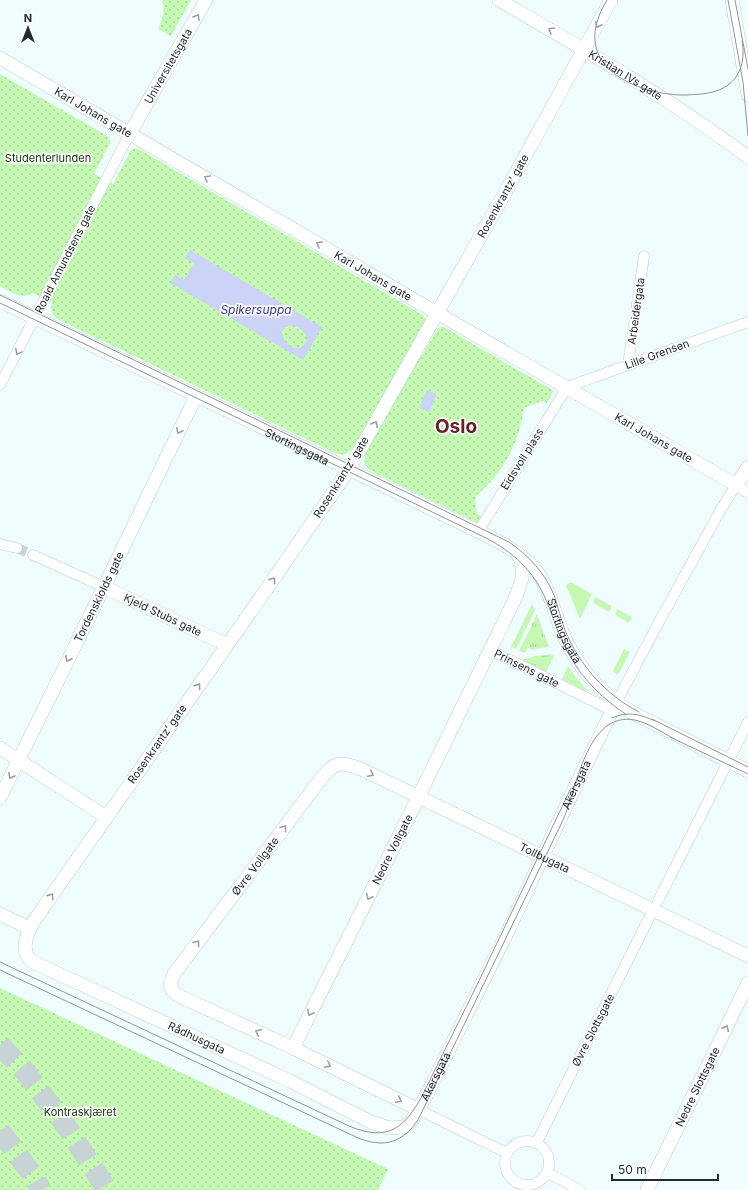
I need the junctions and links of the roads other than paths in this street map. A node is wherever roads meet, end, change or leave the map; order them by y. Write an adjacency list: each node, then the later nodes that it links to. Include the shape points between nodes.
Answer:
1 (206, 0): 8 (street, Universitetsgata, one-way to 1)
2 (499, 0): 5 (street, Kristian IVs gate, one-way to 2)
3 (611, 0): 5 (street, Rosenkrantz’ gate, one-way to 5)
4 (732, 0): 7 (street)
5 (584, 50): 9 (street, Kristian IVs gate, via 673,104); 12 (street, Rosenkrantz’ gate)
6 (0, 58): 8 (street, Karl Johans gate)
7 (748, 94)
8 (130, 133): 12 (street, Karl Johans gate, one-way to 8); 13 (street, Roald Amundsens gate)
9 (748, 157)
10 (644, 256): 15 (street, Arbeidergata)
11 (0, 301): 13 (street, Stortingsgata)
12 (438, 313): 17 (street, Karl Johans gate); 20 (street, Rosenkrantz’ gate, one-way to 12)
13 (35, 318): 16 (street, Roald Amundsens gate, one-way to 16); 18 (street, Stortingsgata)
14 (748, 322): 15 (street, Lille Grensen)
15 (628, 365): 17 (street, Lille Grensen)
16 (0, 385)
17 (567, 386): 21 (street, Karl Johans gate); 23 (street, Eidsvoll plass)
18 (196, 396): 20 (street, Stortingsgata); 28 (street, Tordenskiolds gate, one-way to 28)
19 (748, 467): 21 (street, Akersgata)
20 (348, 470): 23 (street, Stortingsgata); 29 (street, Rosenkrantz’ gate, one-way to 20)
21 (736, 485): 22 (street, Karl Johans gate); 31 (street, Akersgata)
22 (748, 493)
23 (478, 532): 27 (street, Stortingsgata)
24 (0, 544): 25 (street)
25 (17, 548)
26 (33, 555): 28 (street, Kjeld Stubs gate)
27 (518, 555): 30 (street, Prinsens gate, via 522,565 521,582); 31 (street, Stortingsgata, via 531,566 545,586 564,636 580,665)
28 (104, 587): 29 (street, Kjeld Stubs gate); 34 (street, Tordenskiolds gate, one-way to 34)
29 (227, 646): 40 (street, Rosenkrantz’ gate, one-way to 29)
30 (490, 650): 31 (street, Prinsens gate); 38 (street, Nedre Vollgate)
31 (614, 707): 35 (street, Prinsens gate, via 634,713); 41 (street, Akersgata)
32 (748, 722): 35 (street)
33 (0, 748): 34 (street)
34 (19, 760): 39 (street, Tordenskiolds gate, one-way to 39); 40 (street)
35 (728, 762): 37 (street, Prinsens gate); 42 (street)
36 (340, 764): 38 (street, Tollbugata, one-way to 38, via 361,769); 48 (street, Øvre Vollgate, one-way to 36, via 177,995 170,984 174,974 327,771)
37 (748, 771)
38 (419, 796): 41 (street, Tollbugata); 48 (street, Nedre Vollgate, one-way to 48)
39 (0, 798)
40 (106, 817): 45 (street, Rosenkrantz’ gate, one-way to 40)
41 (542, 855): 46 (street, Tollbugata); 49 (street, Akersgata)
42 (658, 901)
43 (0, 914): 45 (street)
44 (649, 918): 50 (street, Øvre Slottsgate)
45 (30, 928): 49 (street, Rådhusgata, via 26,945 27,956 31,961 290,1081 371,1122 389,1128 404,1127)
46 (748, 956)
47 (748, 983): 54 (street, Nedre Slottsgate, one-way to 47)
48 (293, 1048): 49 (street, one-way to 49)
49 (419, 1110): 51 (street)
50 (537, 1142): 51 (street, via 520,1142 512,1146); 52 (street, via 549,1156)
51 (507, 1153): 52 (street, via 505,1168 508,1176 521,1185 536,1184)
52 (548, 1173): 53 (street)
53 (580, 1190)
54 (647, 1190)

